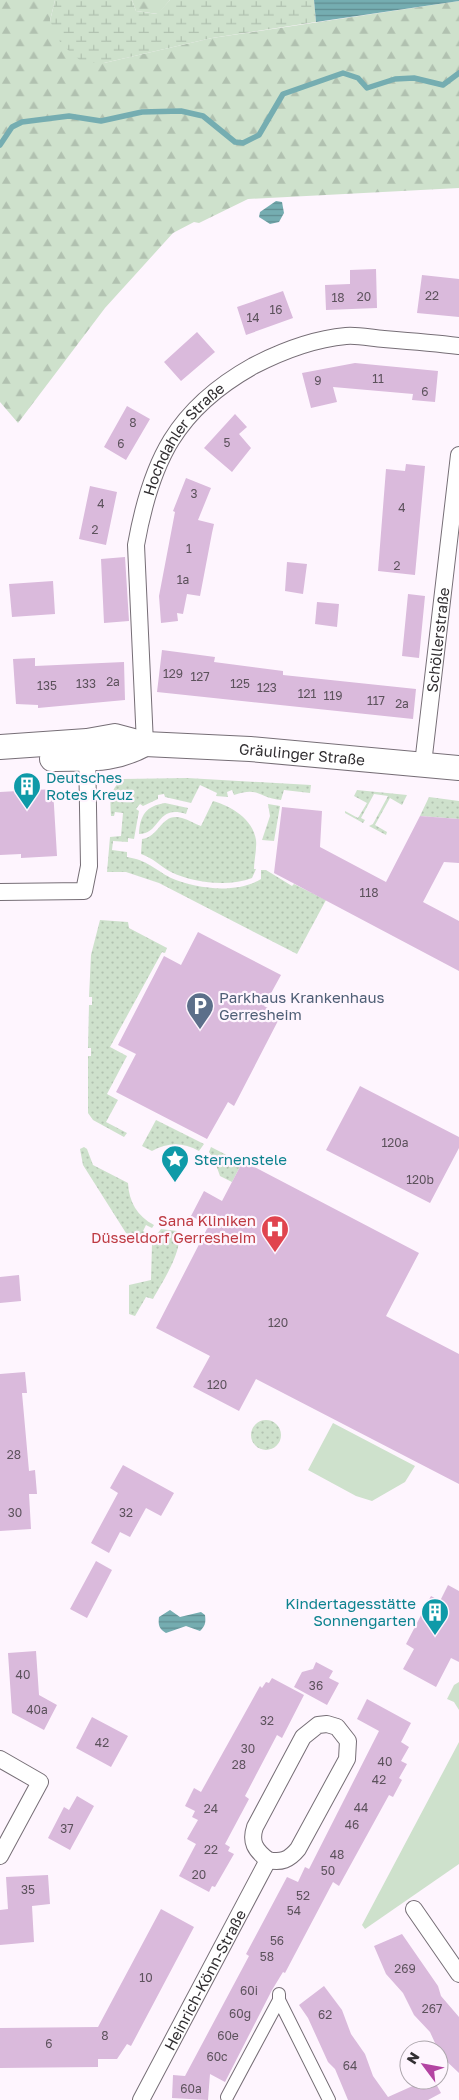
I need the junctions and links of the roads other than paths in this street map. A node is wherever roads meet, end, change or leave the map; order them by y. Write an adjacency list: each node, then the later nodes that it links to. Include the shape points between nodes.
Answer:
1 (459, 346): 3 (street, Hochdahler Straße, via 347,336 317,340 267,358 221,386 197,405 178,428 150,484 136,545)
2 (459, 455): 7 (street, Schöllerstraße)
3 (145, 744): 5 (main road, Gräulinger Straße, via 127,754 104,758); 7 (main road, Gräulinger Straße, via 250,749)
4 (0, 747): 5 (main road, Gräulinger Straße)
5 (87, 750): 6 (main road, Gräulinger Straße); 9 (street, via 89,866 84,892)
6 (0, 761)
7 (423, 764): 8 (main road, Gräulinger Straße)
8 (459, 768)
9 (0, 892)
10 (0, 1759): 11 (street, via 40,1782)
11 (0, 1856)
12 (268, 1860): 12 (street, via 284,1861 292,1857 347,1759 348,1741 337,1727 318,1725 303,1737 256,1827 252,1836 254,1845); 16 (street, Heinrich-Könn-Straße)
13 (414, 1909): 14 (street)
14 (459, 1974)
15 (227, 2097): 17 (street, via 279,1997)
16 (141, 2100)
17 (329, 2100)

